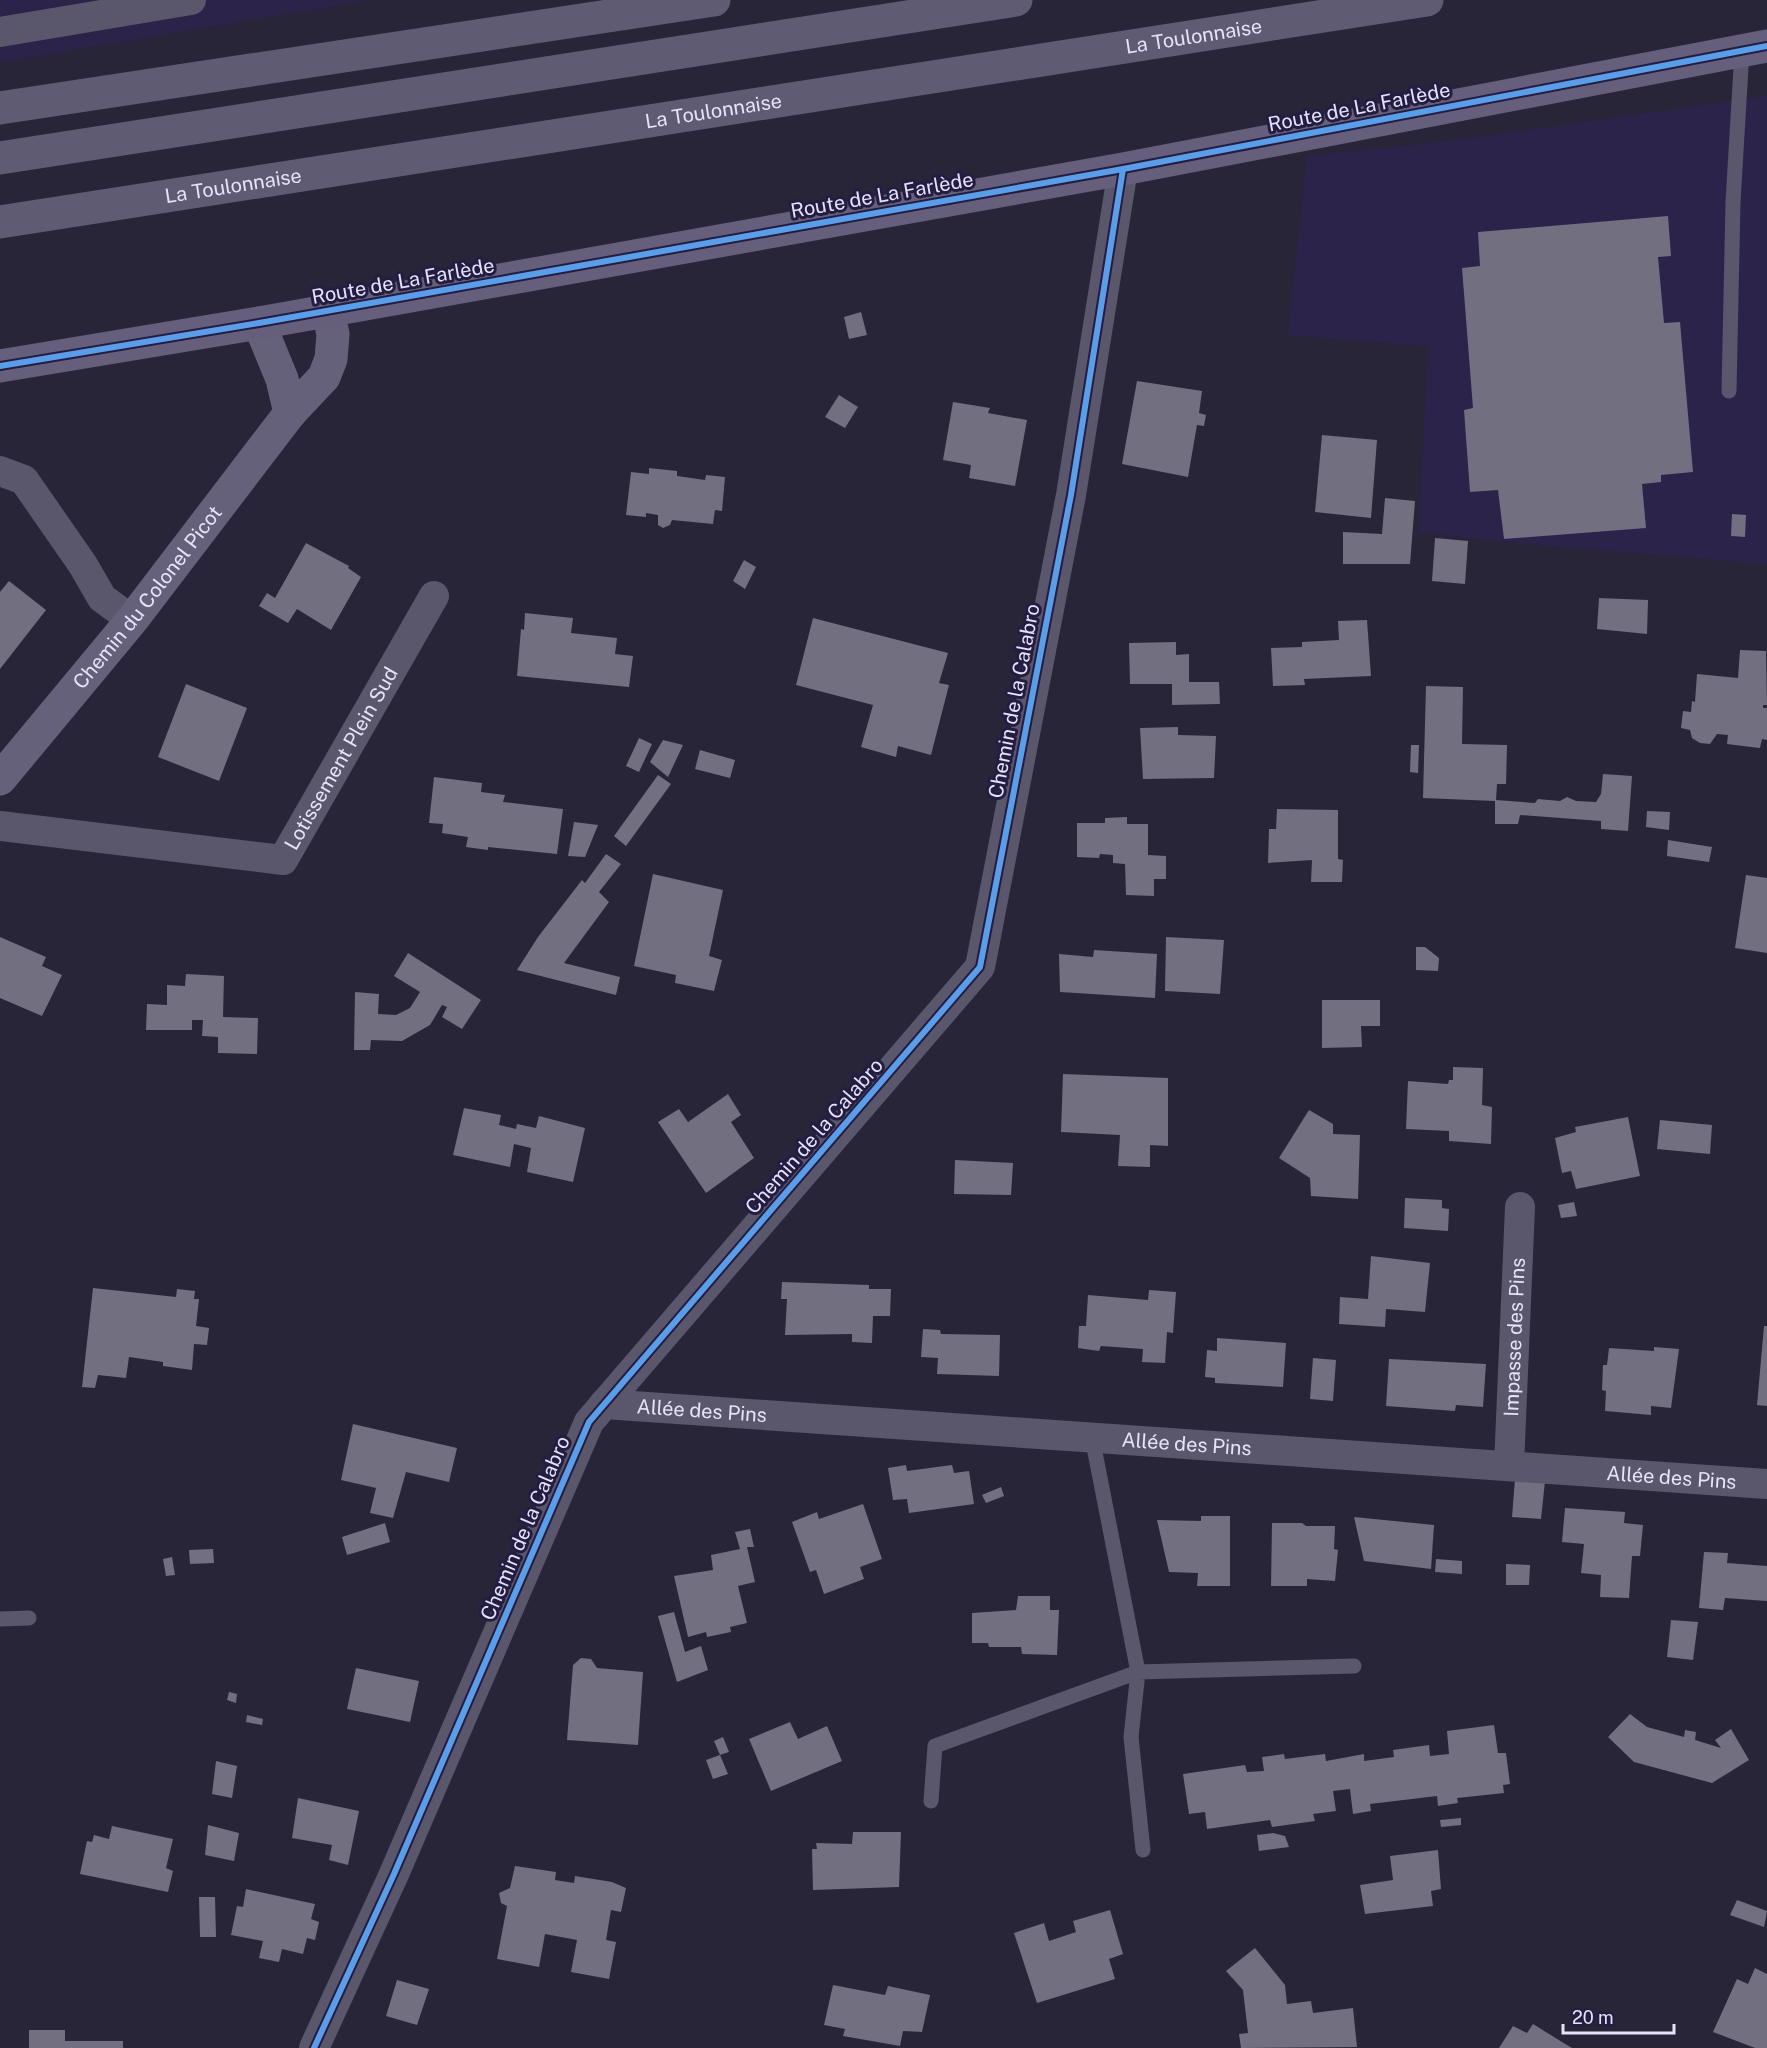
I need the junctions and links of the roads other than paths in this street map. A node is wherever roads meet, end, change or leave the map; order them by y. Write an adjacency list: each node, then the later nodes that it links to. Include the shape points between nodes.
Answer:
1 (191, 0): 5 (street)
2 (714, 0): 7 (highway)
3 (1016, 0): 8 (highway)
4 (1427, 0): 10 (highway, La Toulonnaise)
5 (0, 32)
6 (1754, 48): 9 (main road, Route de La Farlède); 14 (lane, via 1733,202)
7 (0, 108)
8 (0, 158)
9 (1123, 169): 11 (main road, Route de La Farlède); 22 (street, Chemin de la Calabro, via 1071,495 980,967)
10 (0, 222)
11 (328, 311): 12 (main road, Route de La Farlède); 15 (street, Chemin du Colonel Picot, via 333,334 332,359 324,377)
12 (260, 323): 13 (main road, Route de La Farlède); 15 (street)
13 (0, 366)
14 (1729, 391)
15 (290, 412): 18 (street, Chemin du Colonel Picot)
16 (0, 471): 18 (street, via 24,480 102,598)
17 (434, 596): 20 (street, Lotissement Plein Sud, via 283,860)
18 (132, 620): 19 (street, Chemin du Colonel Picot)
19 (0, 779)
20 (0, 826)
21 (1520, 1207): 24 (street, Impasse des Pins)
22 (604, 1404): 23 (street, Allée des Pins); 32 (street, Chemin de la Calabro, via 589,1422 394,1874)
23 (1092, 1437): 24 (street, Allée des Pins); 29 (lane)
24 (1509, 1466): 25 (street, Allée des Pins)
25 (1767, 1484)
26 (29, 1618): 27 (lane)
27 (0, 1619)
28 (1354, 1666): 29 (lane)
29 (1137, 1672): 30 (lane, via 935,1746); 31 (lane, via 1131,1737)
30 (931, 1801)
31 (1143, 1850)
32 (314, 2048)

